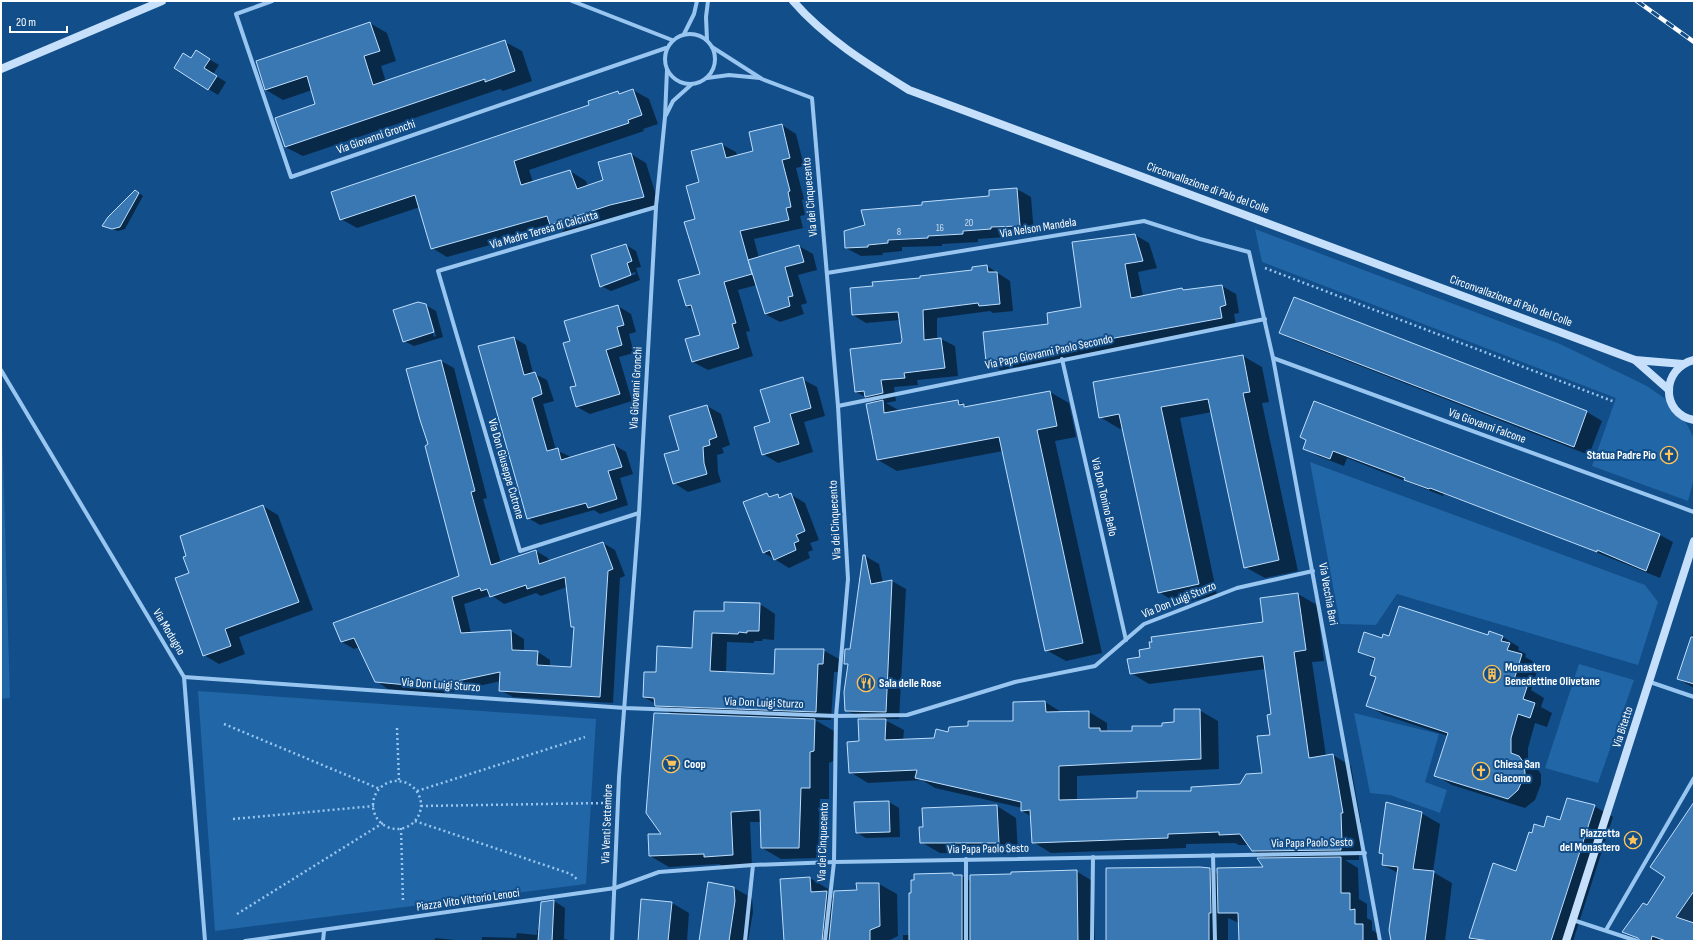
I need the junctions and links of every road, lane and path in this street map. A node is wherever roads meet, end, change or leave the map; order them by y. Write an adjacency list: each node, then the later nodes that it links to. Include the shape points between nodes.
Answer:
1 (162, 1): 12 (street)
2 (272, 1): 11 (street, Via Giovanni Gronchi, via 236,14 291,177)
3 (572, 1): 8 (street)
4 (697, 1): 7 (street)
5 (708, 1): 9 (street)
6 (793, 1): 26 (street, Circonvallazione di Palo del Colle, via 804,14 854,56 909,90)
7 (684, 34): 8 (street); 9 (street, via 700,35)
8 (672, 40): 11 (street)
9 (707, 40): 10 (street)
10 (712, 47): 14 (street, via 715,63); 15 (street)
11 (666, 48): 13 (street, Via Giovanni Gronchi, via 664,59)
12 (1, 69)
13 (667, 70): 16 (street, via 677,81); 17 (street, Via Giovanni Gronchi)
14 (707, 78): 15 (street, via 729,76); 16 (street)
15 (762, 79): 22 (street, Via dei Cinquecento, via 812,98)
16 (692, 84): 17 (street, via 673,101)
17 (665, 117): 18 (street, Via Giovanni Gronchi)
18 (656, 207): 21 (street, Via Madre Teresa di Calcutta); 35 (street, Via Giovanni Gronchi)
19 (1249, 252): 20 (street, Via Vecchia Bari); 22 (street, Via Nelson Mandela, via 1144,221)
20 (1253, 263): 23 (street, Via Vecchia Bari); 31 (path)
21 (438, 271): 35 (street, Via Don Giuseppe Cutrone, via 520,551)
22 (827, 273): 32 (street, Via dei Cinquecento)
23 (1265, 319): 24 (street, Via Vecchia Bari); 25 (street, Via Papa Giovanni Paolo Secondo)
24 (1273, 358): 34 (street, Via Giovanni Falcone); 37 (street, Via Vecchia Bari)
25 (1062, 359): 32 (street, Via Papa Giovanni Paolo Secondo); 38 (street, Via Don Tonino Bello)
26 (1635, 360): 28 (street); 30 (street)
27 (1694, 360): 28 (street)
28 (1683, 364): 30 (street, via 1673,375)
29 (1, 370): 39 (street, Via Modugno)
30 (1669, 390): 33 (street, via 1673,405 1679,413)
31 (1615, 402)
32 (838, 406): 43 (street, Via dei Cinquecento, via 848,579)
33 (1694, 420)
34 (1694, 512)
35 (639, 513): 42 (street, Via Giovanni Gronchi)
36 (1694, 541): 40 (street, Via Bitetto)
37 (1313, 571): 38 (street, Via Don Luigi Sturzo, via 1237,588 1144,624); 58 (street, Via Vecchia Bari)
38 (1126, 640): 43 (street, Via Don Luigi Sturzo, via 1095,666 1015,682 907,715)
39 (184, 677): 42 (street, Via Don Luigi Sturzo); 71 (street, Via Modugno)
40 (1650, 682): 41 (street); 68 (street, Via Bitetto)
41 (1694, 697)
42 (625, 708): 43 (street, Via Don Luigi Sturzo); 51 (street, Via Venti Settembre)
43 (836, 716): 62 (street, Via dei Cinquecento)
44 (224, 724): 49 (path)
45 (397, 728): 48 (path)
46 (585, 737): 50 (path)
47 (1694, 778): 69 (street)
48 (399, 781): 49 (path); 50 (path, via 413,786)
49 (380, 789): 52 (path)
50 (417, 792): 53 (path)
51 (618, 803): 53 (path); 65 (street, Via Venti Settembre)
52 (374, 806): 54 (path); 56 (path, via 375,813)
53 (421, 806): 55 (path)
54 (233, 819)
55 (415, 821): 57 (path); 64 (path, via 572,874)
56 (383, 823): 57 (path); 67 (path)
57 (401, 828): 66 (path)
58 (1365, 853): 59 (street, Via Papa Paolo Sesto); 80 (street, Via Vecchia Bari)
59 (1213, 855): 60 (street, Via Papa Paolo Sesto); 79 (street)
60 (1092, 857): 61 (street, Via Papa Paolo Sesto); 78 (street)
61 (966, 859): 62 (street, Via Papa Paolo Sesto); 77 (street)
62 (834, 862): 63 (street, Via Papa Paolo Sesto); 76 (street, Via dei Cinquecento)
63 (752, 865): 65 (street, Via Papa Paolo Sesto, via 659,872); 75 (street)
64 (578, 880)
65 (615, 888): 70 (street, Piazza Vito Vittorio Lenoci); 74 (street, Via Venti Settembre)
66 (404, 902)
67 (237, 914)
68 (1572, 920): 69 (street); 81 (street, Via Bitetto)
69 (1606, 930): 82 (street)
70 (324, 931): 72 (street, Piazza Vito Vittorio Lenoci); 73 (street)
71 (205, 941)
72 (245, 941)
73 (323, 941)
74 (612, 941)
75 (744, 941)
76 (825, 941)
77 (966, 941)
78 (1092, 941)
79 (1215, 941)
80 (1380, 941)
81 (1566, 941)
82 (1637, 941)

